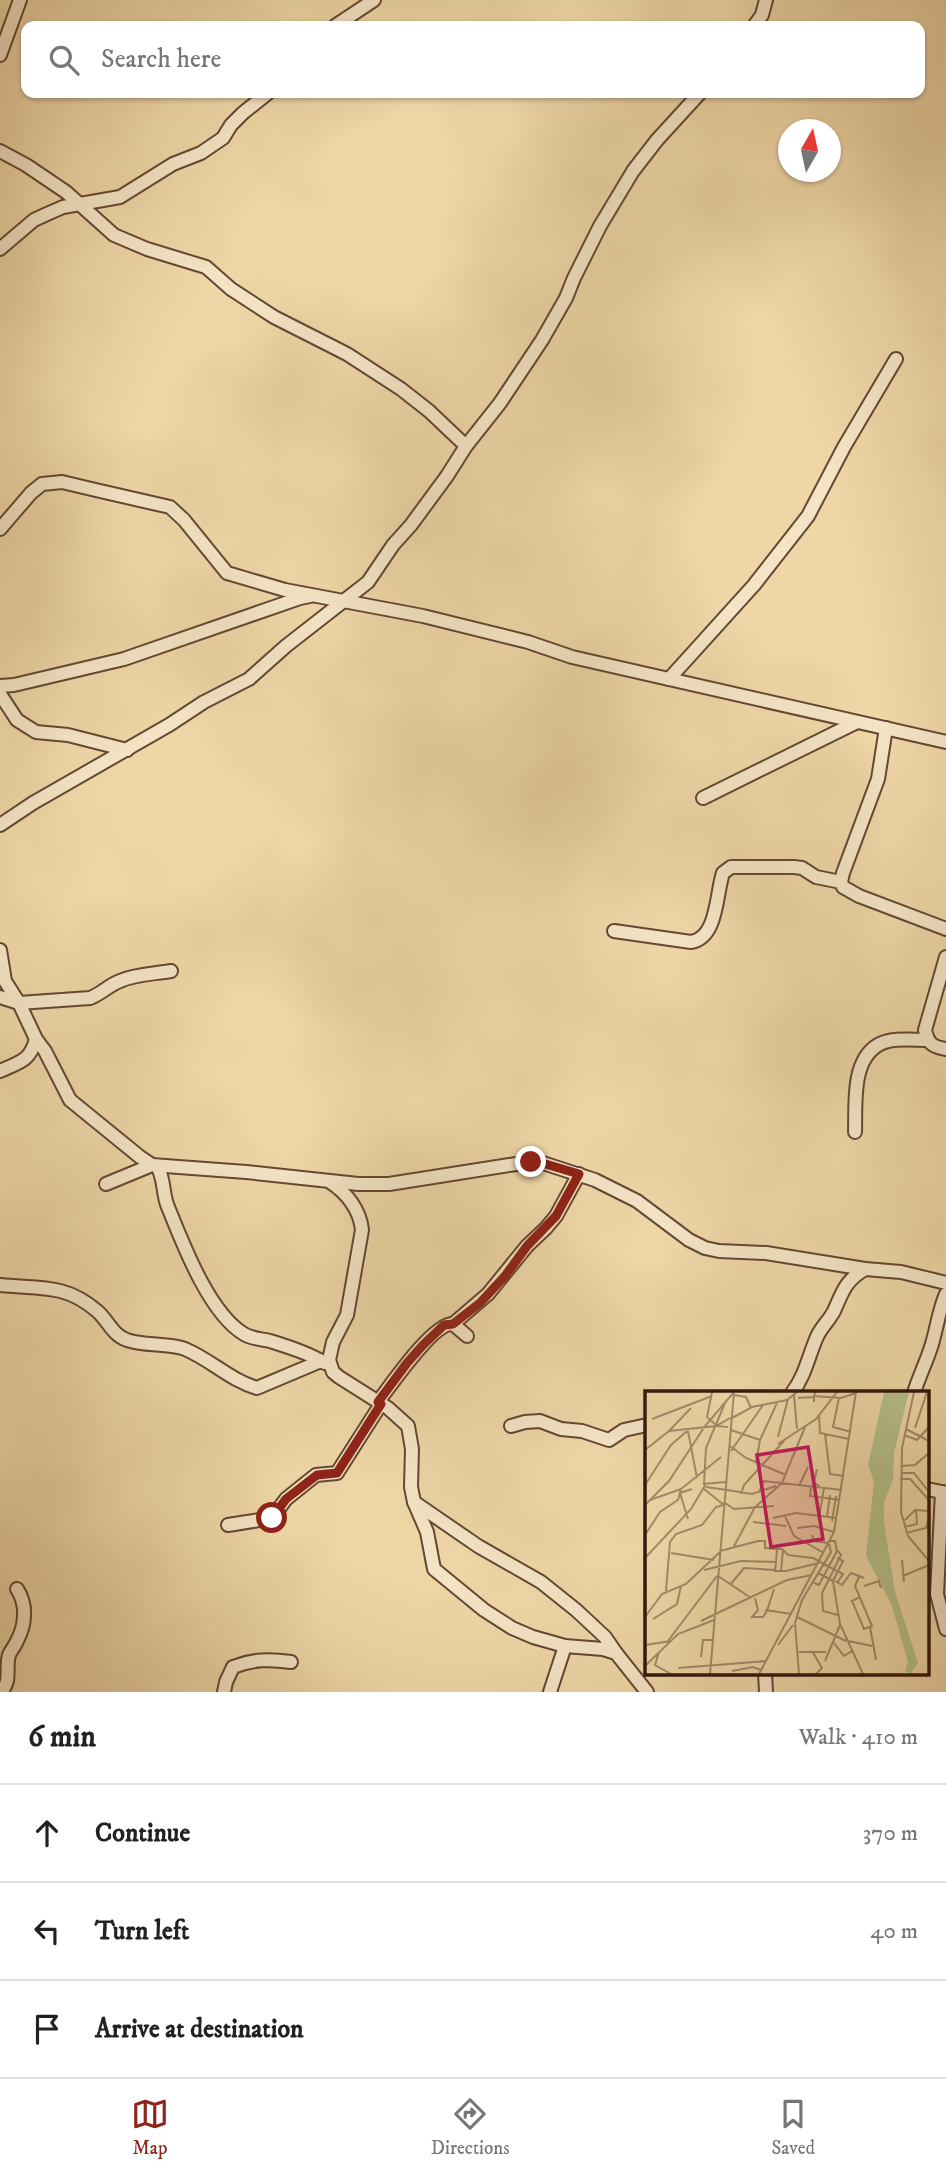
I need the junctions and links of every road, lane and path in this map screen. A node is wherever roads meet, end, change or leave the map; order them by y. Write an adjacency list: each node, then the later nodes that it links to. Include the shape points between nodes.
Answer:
1 (20, 0): 6 (street)
2 (374, 0): 4 (street)
3 (766, 0): 5 (street)
4 (342, 21)
5 (758, 21)
6 (0, 55)
7 (262, 98): 10 (street, via 211,147 120,197)
8 (695, 98): 13 (street, via 633,171 542,340)
9 (0, 151): 10 (street)
10 (80, 204): 11 (street, via 34,220); 13 (street, via 114,235 206,267 230,289 274,317 347,354 401,389)
11 (0, 249)
12 (896, 359): 17 (street, via 808,516 754,585)
13 (466, 446): 16 (street, via 368,582)
14 (0, 528): 15 (street, via 37,486 62,482 170,507 227,573)
15 (317, 595): 16 (street); 18 (street, via 124,659)
16 (346, 601): 17 (street); 23 (street, via 249,679)
17 (669, 679): 20 (street)
18 (0, 686)
19 (0, 694): 23 (street, via 17,720 36,732)
20 (857, 722): 21 (street); 24 (street)
21 (886, 728): 22 (street); 26 (street, via 878,779)
22 (946, 742)
23 (127, 750): 25 (street)
24 (703, 798)
25 (0, 825)
26 (841, 882): 27 (street, via 859,896); 28 (street, via 816,877 802,868 731,867 723,873 716,907 699,941)
27 (946, 929)
28 (614, 931)
29 (0, 950): 33 (street, via 5,981)
30 (946, 957): 35 (street, via 925,1030)
31 (171, 971): 33 (street, via 120,981 90,998)
32 (0, 997): 33 (street)
33 (19, 1003): 34 (street)
34 (36, 1039): 37 (street, via 26,1059); 39 (street, via 70,1100)
35 (927, 1040): 36 (street, via 933,1047); 38 (street, via 878,1044 867,1056 858,1078)
36 (946, 1049)
37 (0, 1071)
38 (855, 1132)
39 (155, 1165): 41 (street); 42 (street); 49 (street, via 163,1176 168,1206 185,1251 226,1317 245,1335 302,1351)
40 (579, 1174): 41 (street, via 531,1162 389,1184); 43 (street, via 637,1201 705,1248); 47 (street, via 546,1228 480,1303)
41 (330, 1182): 49 (street, via 354,1206 362,1230 347,1315)
42 (106, 1184)
43 (865, 1269): 44 (street); 50 (street, via 844,1286)
44 (946, 1283)
45 (0, 1285): 49 (street, via 60,1289 94,1308 115,1334 128,1341 183,1348 257,1388)
46 (946, 1294): 51 (street)
47 (453, 1324): 48 (street); 52 (street, via 444,1325 423,1345)
48 (467, 1336)
49 (326, 1364): 52 (street)
50 (793, 1391)
51 (915, 1391)
52 (379, 1403): 56 (street, via 401,1418 409,1430); 57 (street, via 337,1473 317,1475 286,1499 272,1518)
53 (645, 1425): 54 (street, via 624,1430 609,1440 540,1421)
54 (511, 1426)
55 (944, 1492): 59 (street, via 937,1594)
56 (414, 1502): 60 (street, via 438,1574 498,1620); 61 (street, via 541,1582 606,1637)
57 (228, 1525)
58 (17, 1589): 64 (street, via 23,1598 24,1620 8,1658 8,1682)
59 (946, 1629)
60 (565, 1646): 61 (street); 66 (street)
61 (616, 1653): 67 (street)
62 (291, 1662): 65 (street, via 266,1659 233,1667)
63 (765, 1674): 68 (street)
64 (1, 1692)
65 (224, 1692)
66 (550, 1692)
67 (647, 1692)
68 (766, 1692)

